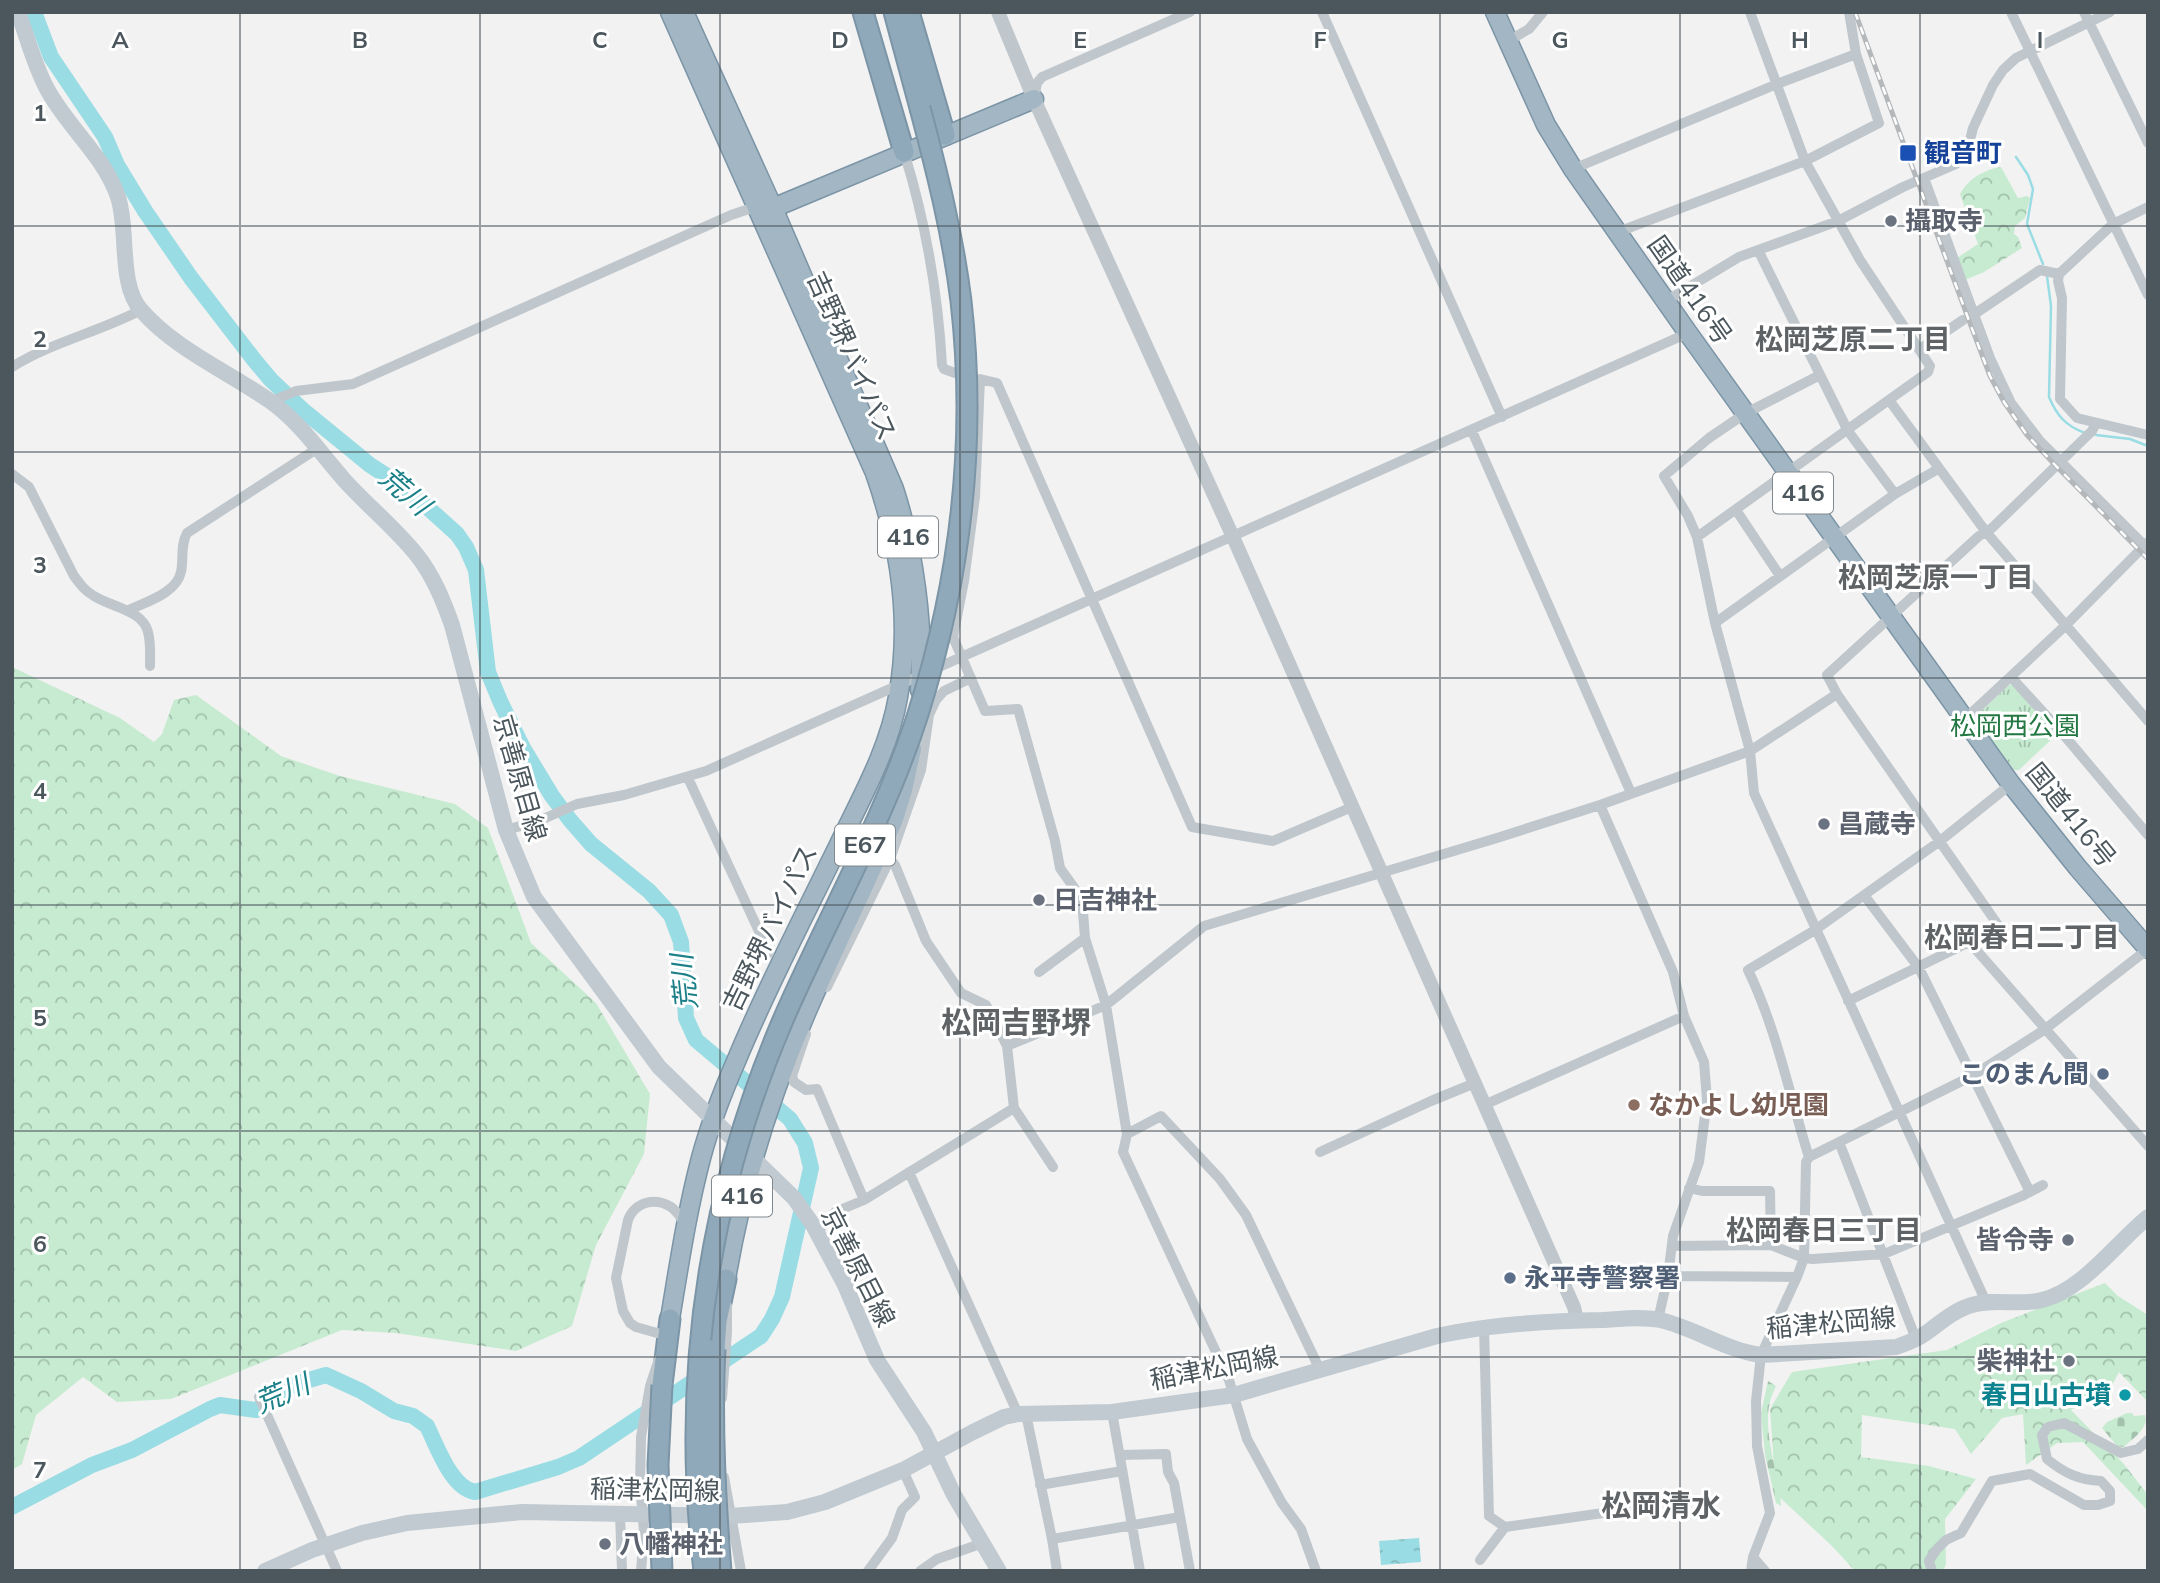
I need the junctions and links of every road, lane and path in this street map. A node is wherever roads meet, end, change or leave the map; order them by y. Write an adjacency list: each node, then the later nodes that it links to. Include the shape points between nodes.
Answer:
1 (18, 12): 37 (main road, 京善原目線, via 46,87 112,181 122,210 131,294)
2 (670, 12): 29 (highway, 吉野堺バイパス / 416)
3 (684, 12): 29 (highway, 吉野堺バイパス / 416)
4 (863, 12): 24 (highway)
5 (892, 12): 170 (highway, E67, bridge, via 920,108 959,291 967,416 954,568 908,744 769,1053 726,1186 707,1276 698,1357 696,1472)
6 (909, 12): 22 (highway)
7 (998, 12): 21 (street)
8 (1190, 12): 21 (street, via 1042,77)
9 (1322, 12): 47 (street)
10 (1495, 12): 17 (highway, 国道416号 / 416)
11 (1543, 12): 17 (street, via 1529,29)
12 (1750, 12): 20 (street)
13 (1849, 12): 19 (street)
14 (2011, 12): 18 (street)
15 (2110, 12): 16 (street)
16 (2087, 17): 18 (street); 23 (street)
17 (1508, 41): 26 (highway, 国道416号 / 416, via 1546,125)
18 (2029, 51): 27 (street, via 2003,70 1993,85 1963,158); 31 (street)
19 (1856, 54): 20 (street); 25 (street, via 1879,123)
20 (1777, 84): 25 (street); 26 (street)
21 (1034, 99): 22 (highway); 60 (street)
22 (945, 135): 24 (highway)
23 (2148, 143)
24 (904, 152): 29 (highway); 42 (street, via 923,221 942,365)
25 (1805, 161): 30 (street); 32 (street)
26 (1573, 169): 32 (highway, 国道416号 / 416)
27 (1924, 178): 30 (street); 38 (street)
28 (2148, 207): 31 (street)
29 (766, 209): 44 (street, via 731,215 353,384 296,391); 72 (highway, 吉野堺バイパス / 416, via 894,489 912,562); 75 (highway, 吉野堺バイパス / 416, via 883,494 903,595)
30 (1838, 221): 33 (street); 40 (street)
31 (2113, 224): 34 (street); 35 (street)
32 (1618, 232): 36 (highway, 国道416号 / 416)
33 (1758, 250): 36 (street); 43 (street)
34 (2059, 274): 38 (street, via 2040,270); 48 (street, via 2060,399 2077,418)
35 (2148, 295)
36 (1666, 301): 39 (highway, 国道416号 / 416)
37 (141, 310): 41 (street); 44 (main road, 京善原目線, via 180,345)
38 (1968, 318): 40 (street); 53 (street, via 2011,403)
39 (1688, 333): 46 (highway, 国道416号 / 416); 47 (street)
40 (1920, 349): 45 (street, via 1930,366 1928,372)
41 (12, 367)
42 (955, 373)
43 (1820, 376): 46 (street); 50 (street)
44 (273, 400): 52 (main road, 京善原目線)
45 (1889, 400): 50 (street); 54 (street)
46 (1746, 413): 55 (highway, 国道416号 / 416); 61 (street, via 1664,476)
47 (1502, 417): 49 (street)
48 (2096, 423): 51 (street); 53 (street)
49 (1472, 430): 60 (street); 82 (street)
50 (1847, 431): 55 (street); 57 (street)
51 (2148, 435)
52 (318, 448): 66 (street, via 187,533 176,583); 85 (main road, 京善原目線, via 418,556 443,598)
53 (2060, 462): 59 (street); 63 (street)
54 (1938, 469): 57 (street); 59 (street)
55 (1789, 473): 58 (street); 62 (highway, 国道416号 / 416)
56 (12, 474): 66 (street, via 29,487 83,589)
57 (1895, 494): 62 (street)
58 (1736, 510): 61 (street); 64 (street)
59 (1986, 532): 67 (street); 69 (street)
60 (1233, 537): 65 (street); 84 (street)
61 (1696, 537): 68 (street)
62 (1835, 538): 64 (street); 67 (highway, 国道416号 / 416)
63 (2147, 546): 69 (street)
64 (1780, 576): 68 (street)
65 (1091, 600): 70 (street); 70 (street, via 997,383 976,378 975,497 954,637); 84 (street, via 1192,827 1273,841)
66 (127, 611): 71 (street, via 143,621 148,632)
67 (1890, 615): 76 (street, via 1829,671 1828,680); 77 (highway, 国道416号 / 416)
68 (1715, 624): 79 (street)
69 (2066, 625): 73 (street); 78 (street)
70 (962, 656): 72 (street); 74 (street)
71 (150, 666)
72 (921, 674): 75 (street); 114 (highway, 吉野堺バイパス / 416, via 911,756 894,819 810,1004)
73 (2011, 677): 77 (street); 86 (street)
74 (971, 678): 88 (street, via 944,691 929,715 921,770); 92 (street, via 985,711 1018,709 1060,868 1082,899)
75 (901, 682): 80 (street); 108 (highway, 吉野堺バイパス / 416, via 871,780 737,1058)
76 (1837, 694): 79 (street); 87 (street)
77 (1964, 720): 81 (highway, 国道416号 / 416)
78 (2148, 721)
79 (1750, 751): 82 (street); 91 (street, via 1754,793)
80 (688, 778): 85 (street, via 577,804); 95 (street)
81 (2011, 784): 87 (street); 94 (highway, 国道416号 / 416)
82 (1631, 793): 83 (street)
83 (1600, 804): 89 (street); 100 (street, via 1673,972)
84 (1352, 807): 89 (street)
85 (506, 830): 108 (main road, 京善原目線, via 534,897 663,1072)
86 (2148, 835)
87 (1940, 841): 90 (street); 93 (street, via 1998,925)
88 (890, 859): 102 (street, via 926,941 961,993 986,1005); 120 (street, via 828,978 792,1076 798,1087 817,1089)
89 (1380, 872): 99 (street, via 1204,926); 104 (street)
90 (1864, 895): 91 (street); 96 (street)
91 (1815, 930): 98 (street); 113 (street, via 1748,970 1773,1028)
92 (1084, 938): 97 (street); 99 (street)
93 (1971, 944): 96 (street); 101 (street)
94 (2148, 949): 101 (street)
95 (769, 953)
96 (1919, 968): 98 (street); 103 (street)
97 (1039, 972)
98 (1848, 1001): 107 (street)
99 (1106, 1005): 102 (street); 109 (street)
100 (1684, 1016): 105 (street); 118 (street, via 1704,1062 1707,1100 1699,1162)
101 (2044, 1030): 103 (street); 111 (street)
102 (1007, 1046): 106 (street)
103 (1972, 1076): 107 (street); 119 (street)
104 (1475, 1083): 105 (street); 112 (street)
105 (1484, 1105): 134 (street)
106 (1014, 1108): 115 (street); 116 (street)
107 (1899, 1112): 110 (street); 123 (street)
108 (714, 1120): 114 (main road, 京善原目線); 122 (highway, 吉野堺バイパス / 416)
109 (1127, 1134): 140 (street, via 1161,1116 1220,1180 1246,1215); 142 (street, via 1123,1152)
110 (1839, 1142): 113 (street); 127 (street)
111 (2148, 1146)
112 (1320, 1152)
113 (1809, 1157): 128 (street)
114 (753, 1158): 124 (main road, 京善原目線, via 794,1198); 131 (highway, 吉野堺バイパス / 416)
115 (1053, 1167)
116 (909, 1172): 120 (street); 145 (street)
117 (2043, 1185): 119 (street)
118 (1689, 1188): 125 (street, via 1770,1191); 126 (street)
119 (2030, 1192): 123 (street)
120 (864, 1200): 124 (street, via 835,1212)
121 (2148, 1217): 132 (main road, 稲津松岡線, via 2057,1295 2032,1302)
122 (686, 1225): 133 (highway, 吉野堺バイパス / 416); 133 (street, via 672,1208 643,1203 628,1220 616,1278 622,1305 636,1327)
123 (1950, 1226): 127 (street); 132 (street)
124 (818, 1231): 147 (main road, 京善原目線, via 877,1360 924,1432)
125 (1771, 1245): 126 (street); 128 (street)
126 (1672, 1246): 129 (street)
127 (1884, 1254): 128 (street); 137 (street)
128 (1804, 1258): 130 (street)
129 (1668, 1276): 130 (street); 135 (street)
130 (1797, 1277): 139 (street)
131 (726, 1279): 138 (highway, via 717,1321)
132 (1986, 1302): 137 (main road, 稲津松岡線, via 1959,1310)
133 (669, 1318): 141 (highway)
134 (1577, 1320): 135 (main road, 稲津松岡線); 136 (main road, 稲津松岡線)
135 (1658, 1320): 139 (main road, 稲津松岡線)
136 (1484, 1327): 140 (main road, 稲津松岡線); 158 (street, via 1489,1516)
137 (1916, 1339): 139 (main road, 稲津松岡線, via 1881,1349)
138 (721, 1344): 155 (street, via 722,1460); 171 (highway, bridge, via 713,1402)
139 (1761, 1355): 162 (street, via 1758,1446 1770,1513)
140 (1320, 1370): 142 (main road, 稲津松岡線)
141 (656, 1385): 154 (street, via 640,1437); 169 (highway, bridge)
142 (1234, 1395): 144 (main road, 稲津松岡線); 179 (street, via 1247,1439 1301,1529)
143 (262, 1402): 161 (street)
144 (1112, 1412): 145 (main road, 稲津松岡線); 148 (street)
145 (1022, 1414): 147 (main road, 稲津松岡線, via 1004,1417); 151 (street)
146 (2148, 1440): 182 (street, via 2138,1449 2121,1453 2064,1423 2048,1427 2042,1435 2046,1459 2084,1480 2101,1481 2110,1491 2110,1501 2084,1505 2030,1474 1992,1481 1961,1533 1936,1550 1929,1562)
147 (933, 1454): 149 (main road, 稲津松岡線); 160 (main road, 京善原目線)
148 (1119, 1455): 150 (street); 156 (street, via 1166,1454)
149 (903, 1470): 155 (main road, 稲津松岡線, via 801,1509); 173 (street, via 915,1497 902,1510 892,1538)
150 (1122, 1471): 151 (street); 157 (street)
151 (1040, 1485): 159 (street)
152 (1645, 1507): 158 (street)
153 (620, 1513): 154 (main road, 稲津松岡線); 161 (main road, 稲津松岡線, via 522,1512 407,1523); 167 (street)
154 (642, 1514): 155 (main road, 稲津松岡線); 168 (street)
155 (730, 1516): 172 (street)
156 (1180, 1517): 157 (street); 178 (street)
157 (1132, 1525): 159 (street); 177 (street)
158 (1505, 1527): 163 (street)
159 (1052, 1539): 176 (street)
160 (983, 1543): 164 (street, via 937,1559); 175 (main road, 京善原目線)
161 (326, 1545): 165 (main road, 稲津松岡線); 166 (street)
162 (1753, 1557): 180 (street); 181 (street)
163 (1480, 1560)
164 (933, 1567): 174 (street)
165 (265, 1571)
166 (337, 1571)
167 (622, 1571)
168 (641, 1571)
169 (663, 1571)
170 (704, 1571)
171 (721, 1571)
172 (741, 1571)
173 (868, 1571)
174 (920, 1571)
175 (999, 1571)
176 (1057, 1571)
177 (1140, 1571)
178 (1190, 1571)
179 (1316, 1571)
180 (1751, 1571)
181 (1765, 1571)
182 (1932, 1571)

